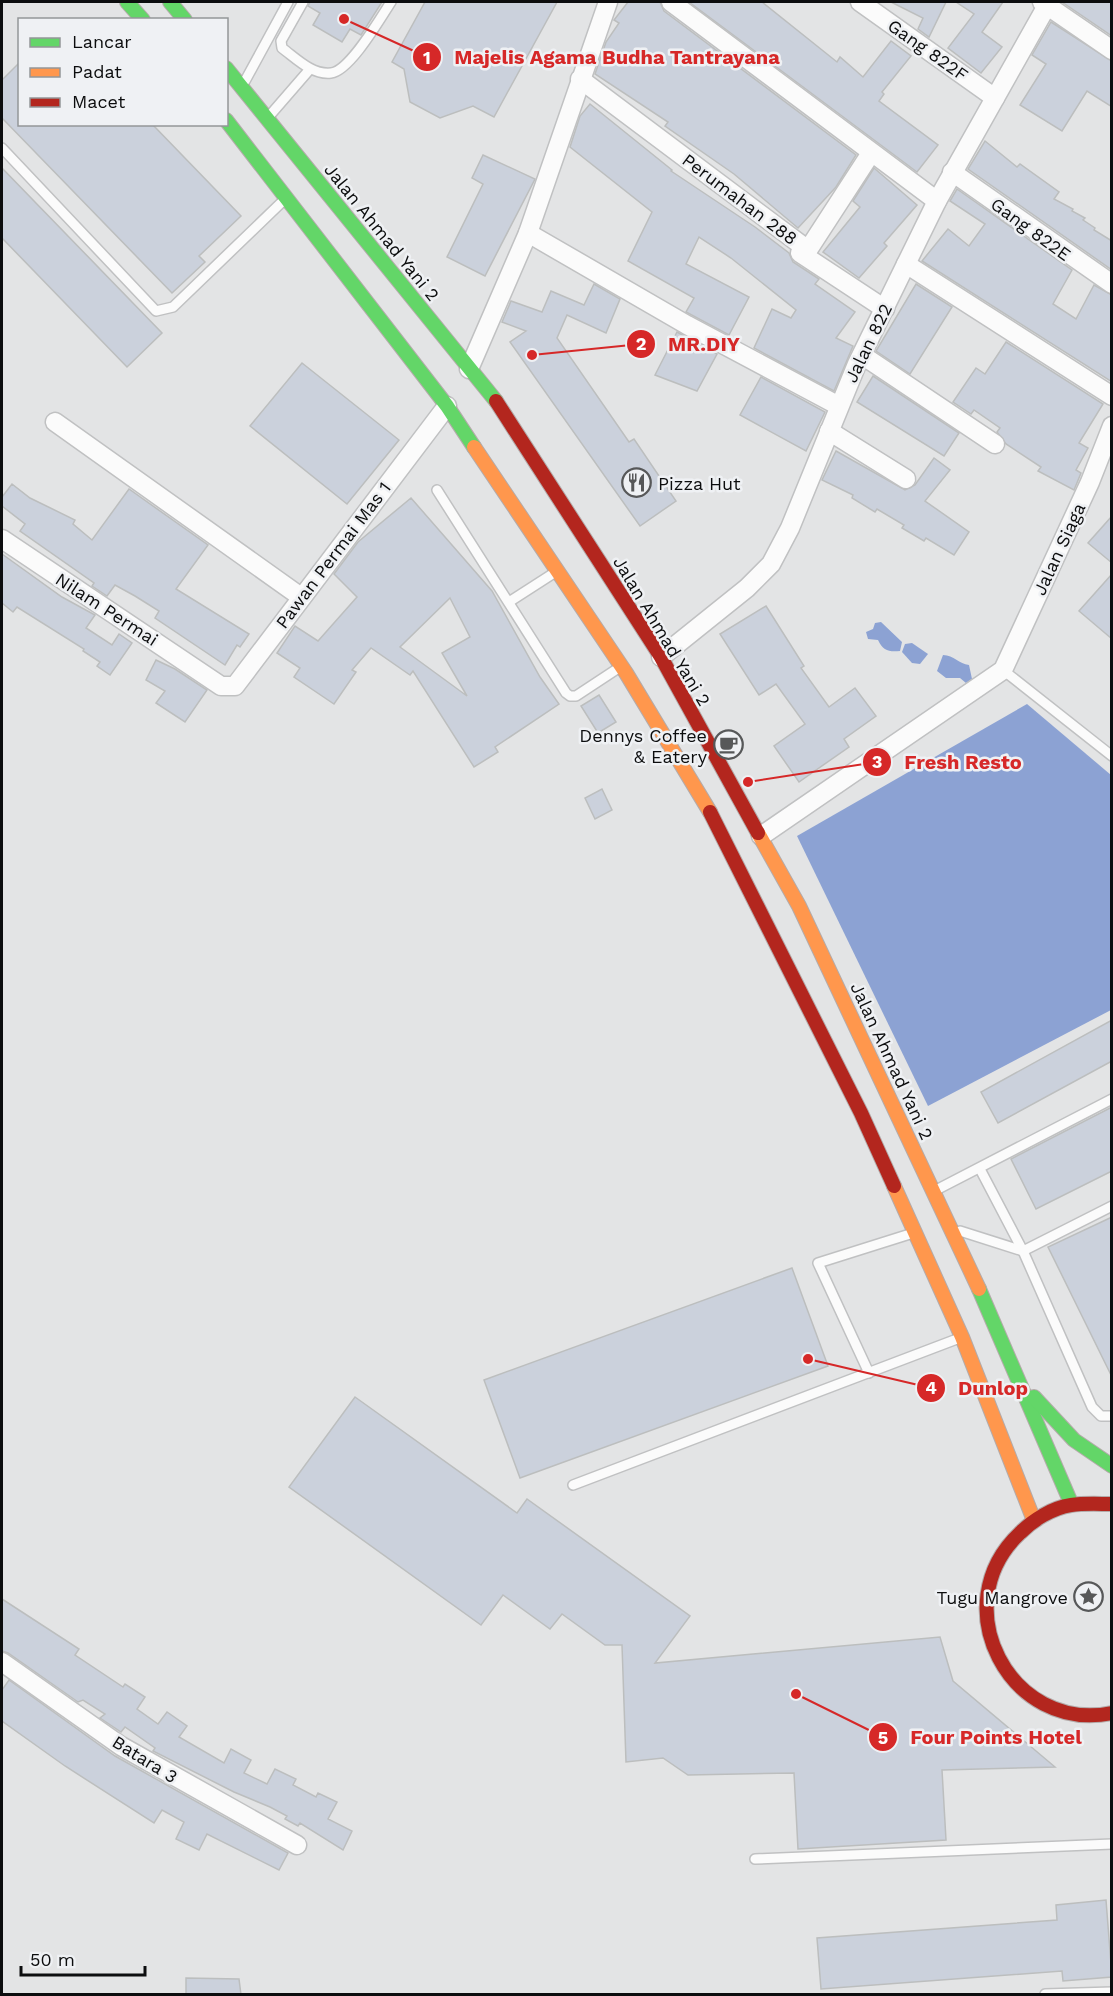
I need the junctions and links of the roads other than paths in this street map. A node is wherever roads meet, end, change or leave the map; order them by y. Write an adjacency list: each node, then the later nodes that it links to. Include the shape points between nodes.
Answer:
1 (127, 2): 10 (highway)
2 (170, 2): 11 (highway)
3 (288, 2): 16 (lane)
4 (303, 2): 13 (lane, via 281,41 282,48)
5 (391, 2): 13 (lane, via 372,33 343,67 330,74)
6 (608, 2): 15 (street)
7 (671, 2): 21 (street)
8 (860, 2): 17 (street, Gang 822F)
9 (1046, 3): 12 (street); 17 (street, Jalan 822)
10 (140, 18)
11 (183, 18)
12 (1112, 50)
13 (310, 69): 18 (lane)
14 (228, 70): 16 (highway, Jalan Ahmad Yani 2)
15 (580, 79): 21 (street, Perumahan 288, via 808,250); 25 (street)
16 (242, 87): 18 (highway, Jalan Ahmad Yani 2)
17 (995, 98): 22 (street, Jalan 822)
18 (267, 118): 31 (highway, Jalan Ahmad Yani 2)
19 (228, 122): 23 (highway)
20 (2, 148): 23 (lane, via 156,311 173,307)
21 (871, 153): 24 (street)
22 (952, 172): 24 (street, Jalan 822); 28 (street, Gang 822E)
23 (288, 196): 33 (highway)
24 (936, 201): 27 (street, Jalan 822)
25 (528, 232): 31 (street); 34 (street, via 687,325)
26 (800, 253): 29 (street)
27 (906, 264): 29 (street, Jalan 822); 32 (street)
28 (1112, 284)
29 (885, 309): 30 (street, Jalan 822)
30 (862, 355): 34 (street, Jalan 822); 38 (street)
31 (469, 369): 46 (highway, Jalan Ahmad Yani 2, via 499,405)
32 (1112, 396)
33 (447, 406): 43 (highway); 44 (street, Pawan Permai Mas 1)
34 (839, 406): 37 (street, Jalan 822)
35 (55, 422): 44 (street)
36 (1112, 426): 39 (street, Jalan Siaga)
37 (829, 431): 40 (street); 46 (street, Jalan 822, via 790,528 771,564)
38 (995, 444)
39 (1108, 447): 48 (street, Jalan Siaga)
40 (906, 478)
41 (437, 490): 45 (lane)
42 (2, 539): 49 (street, Nilam Permai)
43 (556, 572): 45 (lane); 47 (highway)
44 (301, 597): 49 (street, Pawan Permai Mas 1, via 235,686 220,686)
45 (509, 602): 47 (lane, via 570,696)
46 (661, 657): 51 (highway, Jalan Ahmad Yani 2)
47 (621, 667): 57 (highway, via 709,810 861,1113)
48 (1003, 670): 50 (lane); 51 (street)
49 (213, 679)
50 (1112, 756)
51 (761, 837): 54 (highway, Jalan Ahmad Yani 2, via 799,906)
52 (1112, 1099): 53 (lane)
53 (980, 1169): 54 (lane); 58 (lane)
54 (933, 1191): 56 (highway, Jalan Ahmad Yani 2)
55 (1112, 1206): 58 (lane)
56 (950, 1228): 58 (lane); 61 (highway, Jalan Ahmad Yani 2)
57 (914, 1232): 59 (highway); 60 (lane, via 818,1263)
58 (1023, 1251): 62 (lane, via 1092,1407 1101,1416)
59 (962, 1337): 60 (lane); 67 (highway)
60 (869, 1373): 64 (lane)
61 (1021, 1383): 63 (highway, via 1074,1440); 65 (highway, Jalan Ahmad Yani 2)
62 (1112, 1416)
63 (1112, 1466)
64 (573, 1485)
65 (1071, 1503): 66 (highway); 67 (highway)
66 (1112, 1504)
67 (1033, 1518): 69 (highway, via 1003,1550 988,1581 985,1616 996,1658 1011,1680 1039,1701 1055,1709)
68 (2, 1662): 71 (street, Batara 3, via 121,1746)
69 (1110, 1718)
70 (1112, 1844): 72 (lane)
71 (297, 1845)
72 (755, 1859)
73 (1112, 1992): 74 (lane)
74 (1045, 1995)

